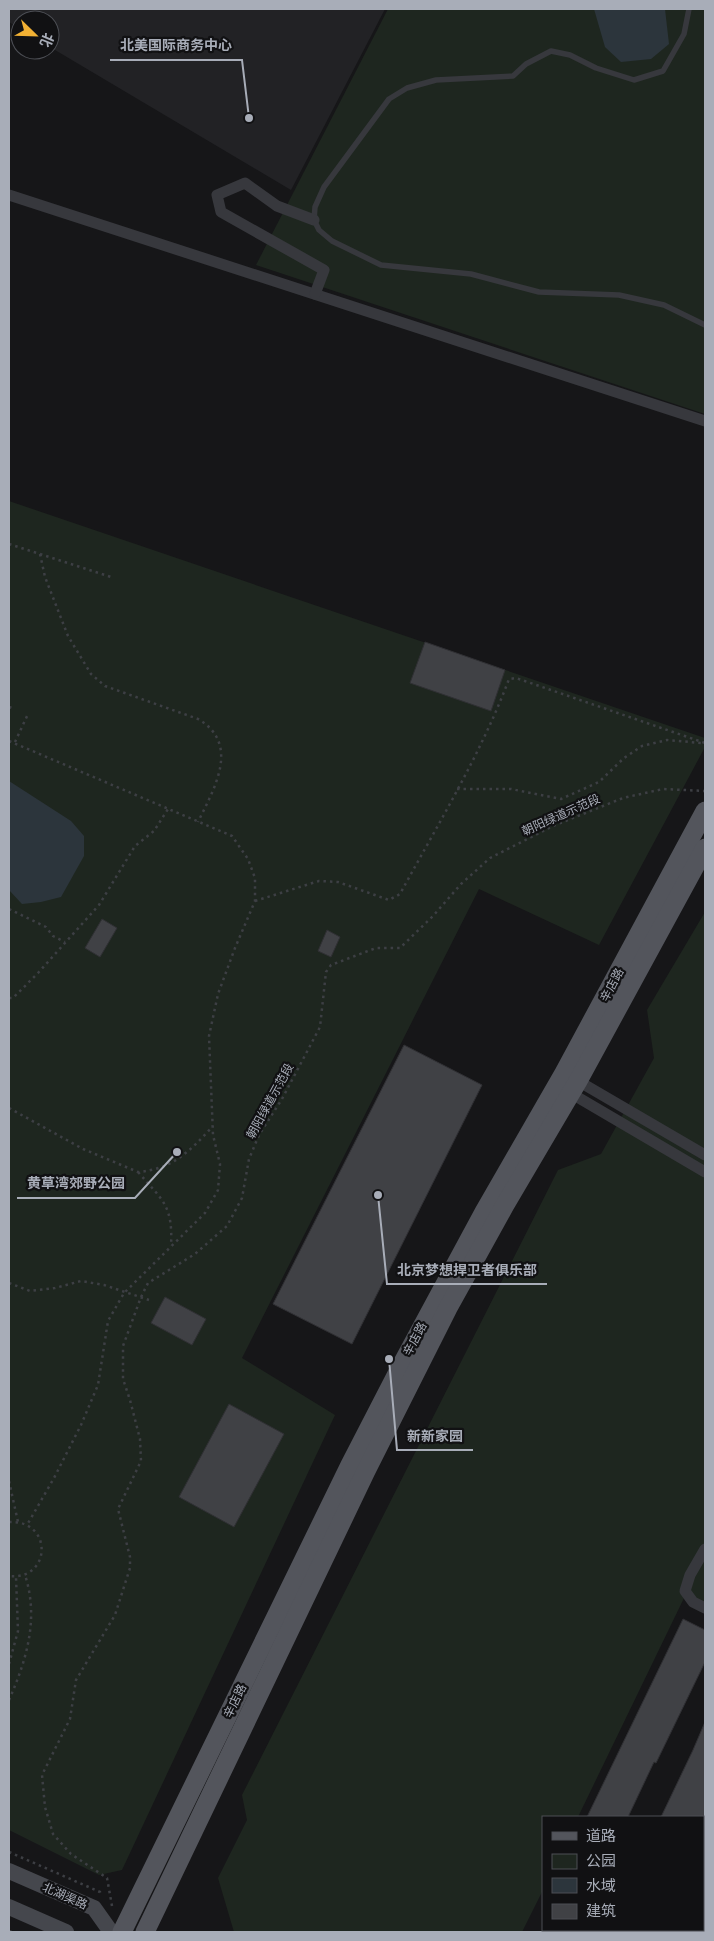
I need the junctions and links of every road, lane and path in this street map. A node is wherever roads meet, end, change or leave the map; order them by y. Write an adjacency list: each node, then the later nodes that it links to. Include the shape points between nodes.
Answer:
1 (689, 9): 3 (lane, via 684,34 663,71 634,80 551,51 526,64 513,76 436,80 407,88 389,99 324,187 315,207)
2 (9, 195): 4 (street)
3 (314, 220): 4 (street, via 277,206 245,182 217,195 221,212 324,270); 5 (lane, via 319,230 332,241 381,264 471,274 539,292 619,295 664,305)
4 (315, 294): 6 (street)
5 (705, 325)
6 (705, 421)
7 (9, 544): 8 (path)
8 (40, 554): 9 (path); 18 (path, via 45,577 68,636 91,674 106,686 198,718 214,730 222,764)
9 (111, 577)
10 (28, 714): 12 (path)
11 (9, 741): 12 (path)
12 (15, 743): 16 (path)
13 (705, 744): 14 (path, via 667,740 642,746 599,782 561,800 511,789); 14 (path, via 516,678 509,679 498,710)
14 (457, 789): 20 (path, via 400,894 389,900 338,882 319,882)
15 (705, 791): 33 (path, 朝阳绿道示范段, via 663,789 622,798 553,826 490,858 400,948 376,948 332,965 326,972 320,1027 260,1135 249,1159 242,1198 227,1226 194,1254 148,1283)
16 (168, 809): 18 (path); 22 (path, via 154,831 135,846 99,905)
17 (705, 811): 24 (main road, 辛店路)
18 (198, 822): 20 (path, via 232,836 248,859 255,878)
19 (705, 848): 24 (main road, 辛店路)
20 (255, 901): 26 (path, via 218,994 209,1036)
21 (9, 908): 22 (path, via 46,927 53,936)
22 (65, 942): 23 (path, via 38,973 13,998)
23 (9, 998)
24 (568, 1083): 27 (street); 29 (street); 51 (main road, 辛店路, via 484,1212 402,1364); 52 (main road, 辛店路, via 374,1454)
25 (9, 1108): 28 (path, via 83,1149)
26 (213, 1126): 28 (path, via 192,1150 174,1163); 30 (path, via 220,1164 218,1190 206,1213)
27 (705, 1155)
28 (138, 1172): 30 (path, via 168,1208 172,1224)
29 (705, 1172)
30 (171, 1246): 32 (path)
31 (9, 1283): 32 (path, via 30,1291 81,1281)
32 (124, 1293): 33 (path); 38 (path, via 108,1321 98,1385 59,1469)
33 (141, 1297): 34 (path); 48 (path, 朝阳绿道示范段, via 122,1346 123,1379 140,1439 141,1461 118,1509 130,1568 116,1615 76,1680 70,1719 42,1775 45,1806 53,1834 71,1854 107,1878)
34 (149, 1300)
35 (9, 1481): 37 (path)
36 (9, 1522): 37 (path)
37 (18, 1522): 38 (path)
38 (27, 1524): 40 (path, via 39,1537 42,1555 33,1570)
39 (705, 1549): 43 (street, via 685,1591 693,1602)
40 (25, 1575): 42 (path); 45 (path, via 31,1593 31,1621 19,1677)
41 (9, 1576): 42 (path)
42 (16, 1577): 44 (path, via 18,1631)
43 (705, 1608)
44 (9, 1664)
45 (9, 1700)
46 (9, 1871): 50 (main road, 北湖渠路, via 94,1908)
47 (9, 1907): 49 (main road)
48 (113, 1914)
49 (66, 1932)
50 (111, 1932)
51 (122, 1932)
52 (145, 1932)

